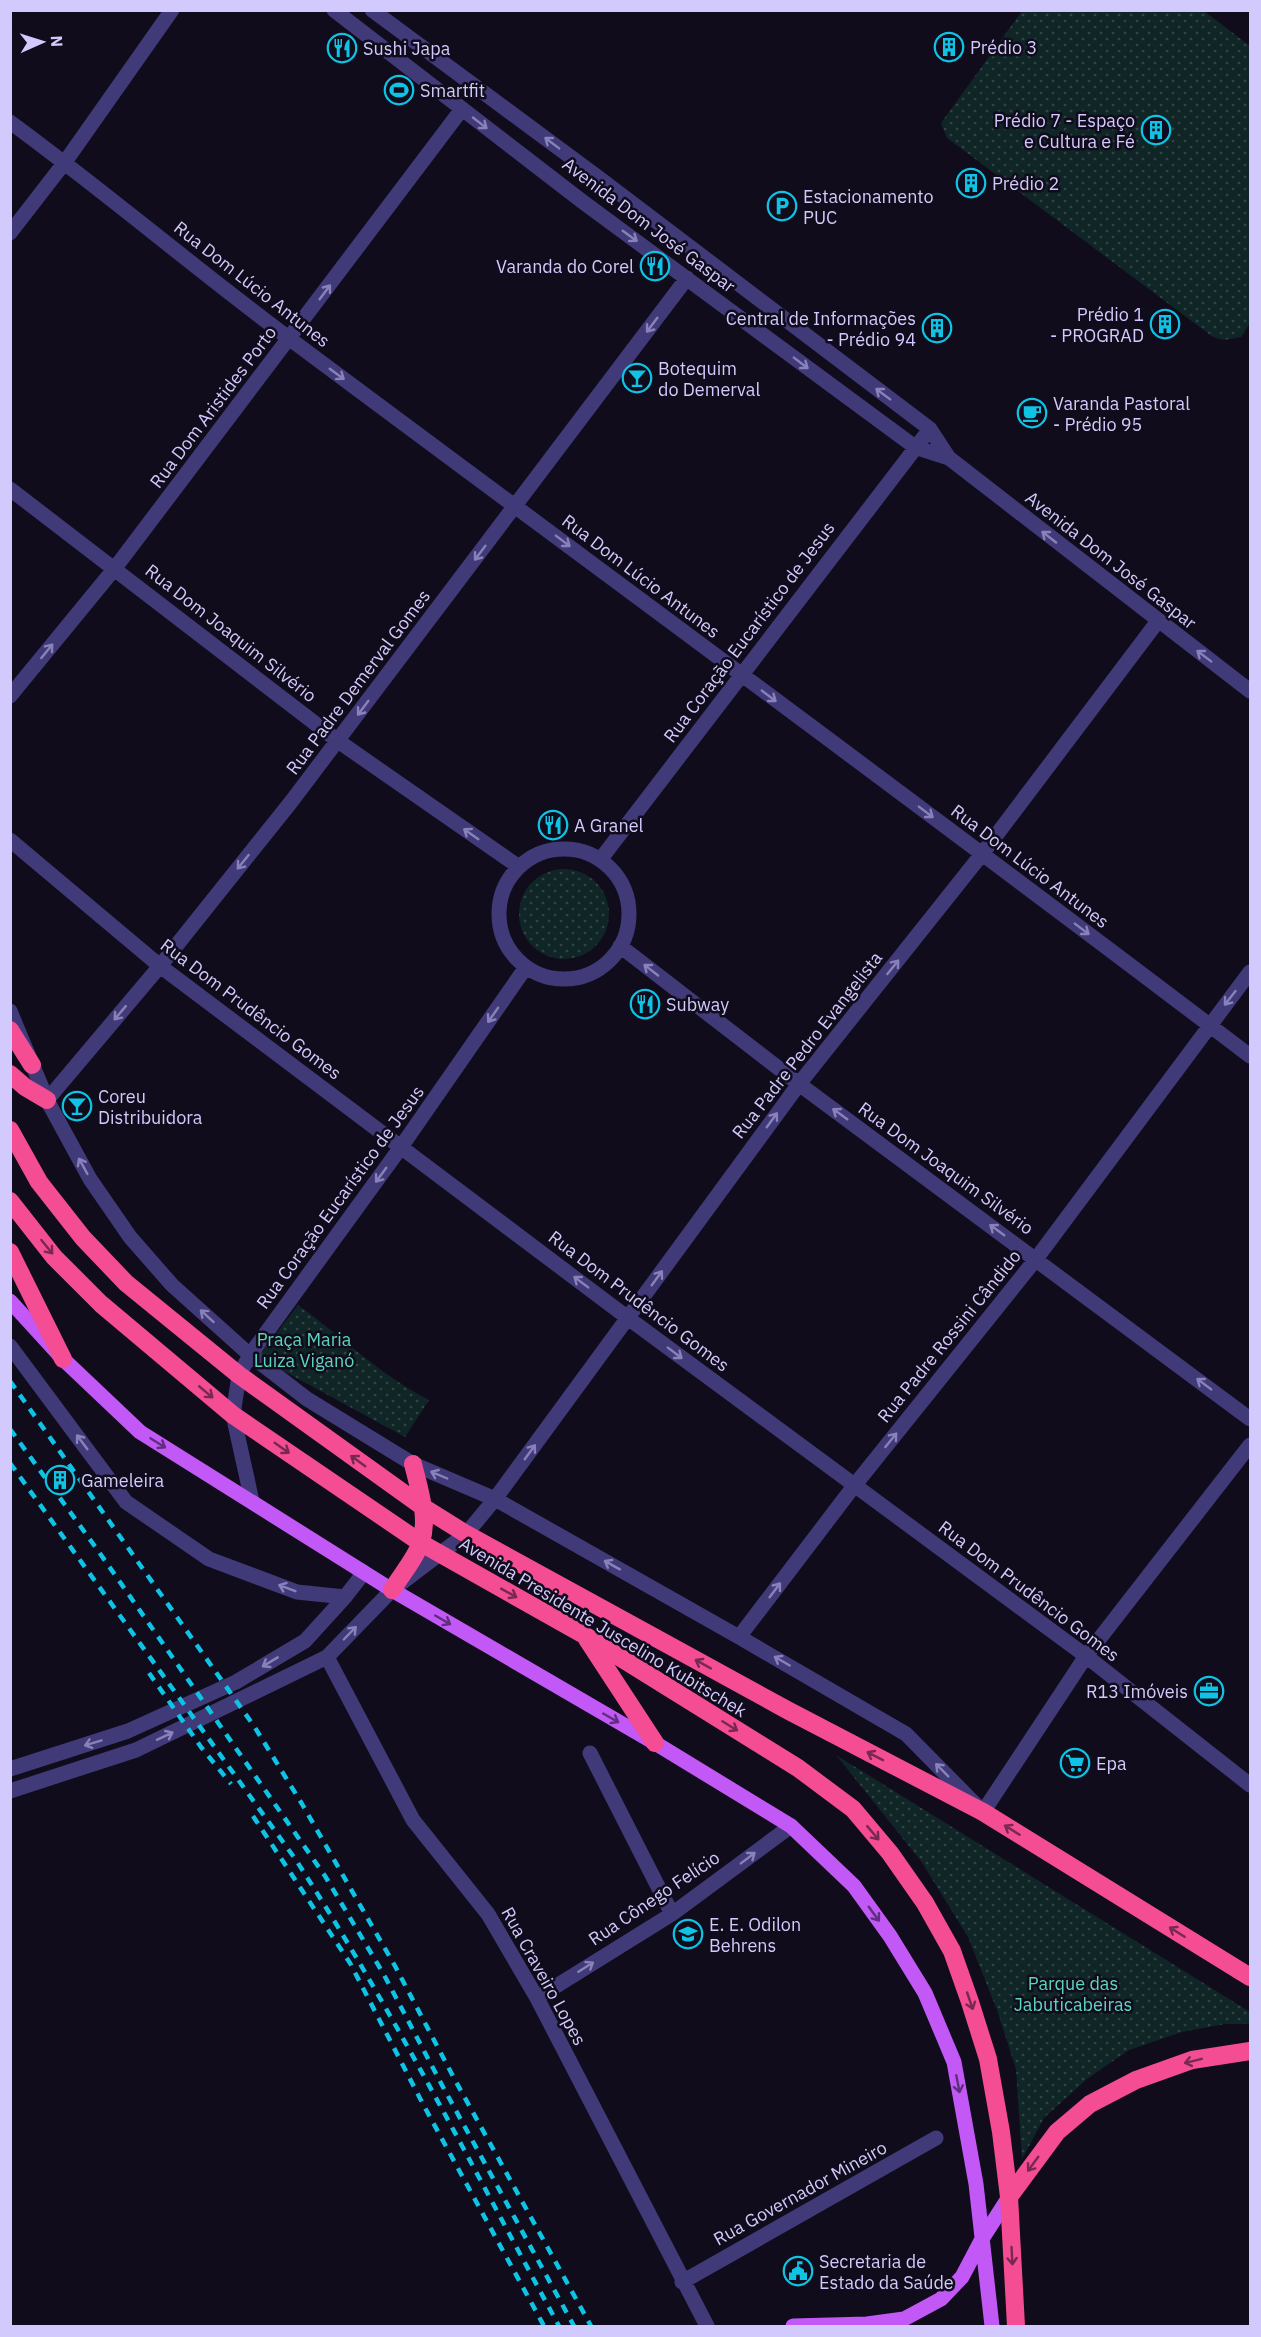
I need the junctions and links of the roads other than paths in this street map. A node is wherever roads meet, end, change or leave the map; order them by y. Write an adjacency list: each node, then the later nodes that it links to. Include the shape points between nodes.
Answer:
1 (172, 10): 6 (street)
2 (372, 10): 10 (street, Avenida Dom José Gaspar, one-way to 2)
3 (340, 12): 4 (street, Avenida Dom José Gaspar)
4 (462, 109): 8 (street, Avenida Dom José Gaspar, one-way to 8); 9 (street, Rua Dom Aristides Porto, one-way to 4)
5 (10, 122): 6 (street, Rua Dom Lúcio Antunes)
6 (65, 162): 7 (street); 9 (street, Rua Dom Lúcio Antunes)
7 (10, 233)
8 (687, 278): 11 (street, Avenida Dom José Gaspar, one-way to 11); 14 (street, Rua Padre Demerval Gomes, one-way to 14)
9 (290, 339): 14 (street, Rua Dom Lúcio Antunes, one-way to 14); 15 (street, Rua Dom Aristides Porto)
10 (930, 429): 11 (street, Rua Coração Eucarístico de Jesus); 12 (street, Avenida Dom José Gaspar)
11 (915, 447): 12 (street, Avenida Dom José Gaspar); 17 (street, Rua Coração Eucarístico de Jesus)
12 (949, 458): 16 (street, Avenida Dom José Gaspar, one-way to 12)
13 (10, 489): 15 (street, Rua Dom Joaquim Silvério)
14 (516, 506): 17 (street, Rua Dom Lúcio Antunes, one-way to 17); 20 (street, Rua Padre Demerval Gomes, one-way to 20)
15 (115, 568): 19 (street, Rua Dom Aristides Porto, one-way to 15); 20 (street, Rua Dom Joaquim Silvério)
16 (1158, 621): 18 (street, Avenida Dom José Gaspar, one-way to 16); 22 (street, Rua Padre Pedro Evangelista)
17 (741, 675): 22 (street, Rua Dom Lúcio Antunes, one-way to 22); 23 (street, Rua Coração Eucarístico de Jesus)
18 (1251, 691)
19 (10, 696)
20 (338, 741): 24 (street, Rua Dom Joaquim Silvério, one-way to 20); 26 (street, Rua Padre Demerval Gomes, one-way to 26)
21 (10, 840): 26 (street, Rua Dom Prudêncio Gomes)
22 (982, 854): 30 (street, Rua Dom Lúcio Antunes, one-way to 30); 35 (street, Rua Padre Pedro Evangelista, one-way to 22)
23 (600, 860): 24 (street, via 580,851 558,849 537,855); 25 (street, via 624,890 627,928)
24 (519, 867): 27 (street, via 500,900 499,919 503,938)
25 (620, 946): 27 (street, via 607,963 588,975 546,977); 35 (street, Rua Dom Joaquim Silvério, one-way to 25)
26 (160, 966): 36 (street, Rua Padre Demerval Gomes, one-way to 36); 38 (street, Rua Dom Prudêncio Gomes)
27 (526, 967): 38 (street, Rua Coração Eucarístico de Jesus, one-way to 38)
28 (1251, 972): 30 (street, Rua Padre Rossini Cândido, one-way to 30)
29 (10, 1011): 33 (street, Avenida Presidente Juscelino Kubitschek)
30 (1210, 1025): 32 (street, Rua Dom Lúcio Antunes); 41 (street, Rua Padre Rossini Cândido)
31 (10, 1030): 33 (highway)
32 (1251, 1056)
33 (32, 1065): 36 (street, Avenida Presidente Juscelino Kubitschek)
34 (10, 1074): 36 (highway)
35 (799, 1084): 41 (street, Rua Dom Joaquim Silvério, one-way to 35); 43 (street, Rua Padre Pedro Evangelista, one-way to 35)
36 (47, 1100): 45 (street, Avenida Presidente Juscelino Kubitschek, one-way to 36, via 172,1285 130,1237 90,1179)
37 (10, 1130): 47 (highway, Avenida Presidente Juscelino Kubitschek, via 39,1182 83,1238 126,1283)
38 (401, 1146): 43 (street, Rua Dom Prudêncio Gomes, one-way to 38); 45 (street, Rua Coração Eucarístico de Jesus, one-way to 45)
39 (10, 1201): 48 (highway, Avenida Presidente Juscelino Kubitschek, one-way to 48, via 54,1257 101,1304)
40 (10, 1252): 46 (highway)
41 (1036, 1259): 49 (street, Rua Dom Joaquim Silvério, one-way to 41); 52 (street, Rua Padre Rossini Cândido, one-way to 41)
42 (10, 1301): 46 (main road)
43 (628, 1318): 52 (street, Rua Dom Prudêncio Gomes, one-way to 52); 53 (street, Rua Padre Pedro Evangelista, one-way to 43)
44 (10, 1346): 61 (street, one-way to 44, via 297,1592 209,1559 126,1502)
45 (250, 1355): 47 (street, Rua Coração Eucarístico de Jesus); 51 (street, Avenida Presidente Juscelino Kubitschek, via 307,1399)
46 (63, 1359): 54 (main road, one-way to 54, via 140,1432)
47 (239, 1375): 48 (street, Rua Coração Eucarístico de Jesus); 55 (highway, Avenida Presidente Juscelino Kubitschek, one-way to 47)
48 (234, 1415): 54 (street, Rua Coração Eucarístico de Jesus); 57 (highway, Avenida Presidente Juscelino Kubitschek, one-way to 57)
49 (1251, 1419)
50 (1251, 1445): 64 (street)
51 (414, 1464): 53 (street, Avenida Presidente Juscelino Kubitschek, one-way to 51); 55 (highway)
52 (854, 1486): 63 (street, Rua Padre Rossini Cândido, one-way to 52); 64 (street, Rua Dom Prudêncio Gomes)
53 (495, 1499): 56 (street, Rua Padre Pedro Evangelista); 63 (street, Avenida Presidente Juscelino Kubitschek, one-way to 53)
54 (252, 1501): 59 (main road)
55 (423, 1507): 56 (highway, Avenida Presidente Juscelino Kubitschek); 57 (highway)
56 (466, 1534): 58 (street, Rua Padre Pedro Evangelista); 71 (highway, Avenida Presidente Juscelino Kubitschek, one-way to 56)
57 (421, 1544): 58 (highway, Avenida Presidente Juscelino Kubitschek); 60 (highway)
58 (440, 1554): 60 (street, Rua Padre Pedro Evangelista); 62 (highway, Avenida Presidente Juscelino Kubitschek, one-way to 62)
59 (362, 1570): 60 (main road); 61 (street)
60 (392, 1590): 65 (street, Rua Padre Pedro Evangelista, one-way to 60); 66 (main road, one-way to 66)
61 (345, 1597): 68 (street, one-way to 68, via 305,1641 236,1682 128,1731)
62 (584, 1635): 66 (highway); 78 (highway, Avenida Presidente Juscelino Kubitschek, one-way to 78, via 798,1768 853,1809 890,1853 952,1951 970,2002 988,2059)
63 (739, 1636): 71 (street, Avenida Presidente Juscelino Kubitschek, one-way to 63, via 906,1734)
64 (1086, 1656): 69 (street, Rua Dom Prudêncio Gomes); 71 (street)
65 (327, 1657): 70 (street, Rua Padre Pedro Evangelista, one-way to 65, via 136,1750); 75 (street, Rua Craveiro Lopes, via 413,1820 488,1914)
66 (655, 1743): 72 (main road)
67 (590, 1753): 73 (street)
68 (10, 1768)
69 (1251, 1785)
70 (10, 1791)
71 (983, 1812): 74 (highway, Avenida Presidente Juscelino Kubitschek, one-way to 71)
72 (790, 1826): 73 (street, Rua Cônego Felício, one-way to 72); 79 (main road, one-way to 79, via 854,1886 925,1994 954,2062 976,2184)
73 (672, 1914): 75 (street, Rua Cônego Felício, one-way to 73)
74 (1251, 1977)
75 (537, 1998): 80 (street, Rua Craveiro Lopes)
76 (1251, 2051): 78 (highway, one-way to 78, via 1192,2060 1136,2080 1090,2104 1057,2132)
77 (936, 2138): 80 (street, Rua Governador Mineiro)
78 (1009, 2198): 79 (main road); 84 (highway, Avenida Presidente Juscelino Kubitschek, one-way to 84)
79 (981, 2240): 82 (main road, via 962,2277 941,2299 904,2319); 83 (main road)
80 (682, 2282): 81 (street, Rua Craveiro Lopes)
81 (706, 2326)
82 (794, 2326)
83 (992, 2326)
84 (1016, 2326)

